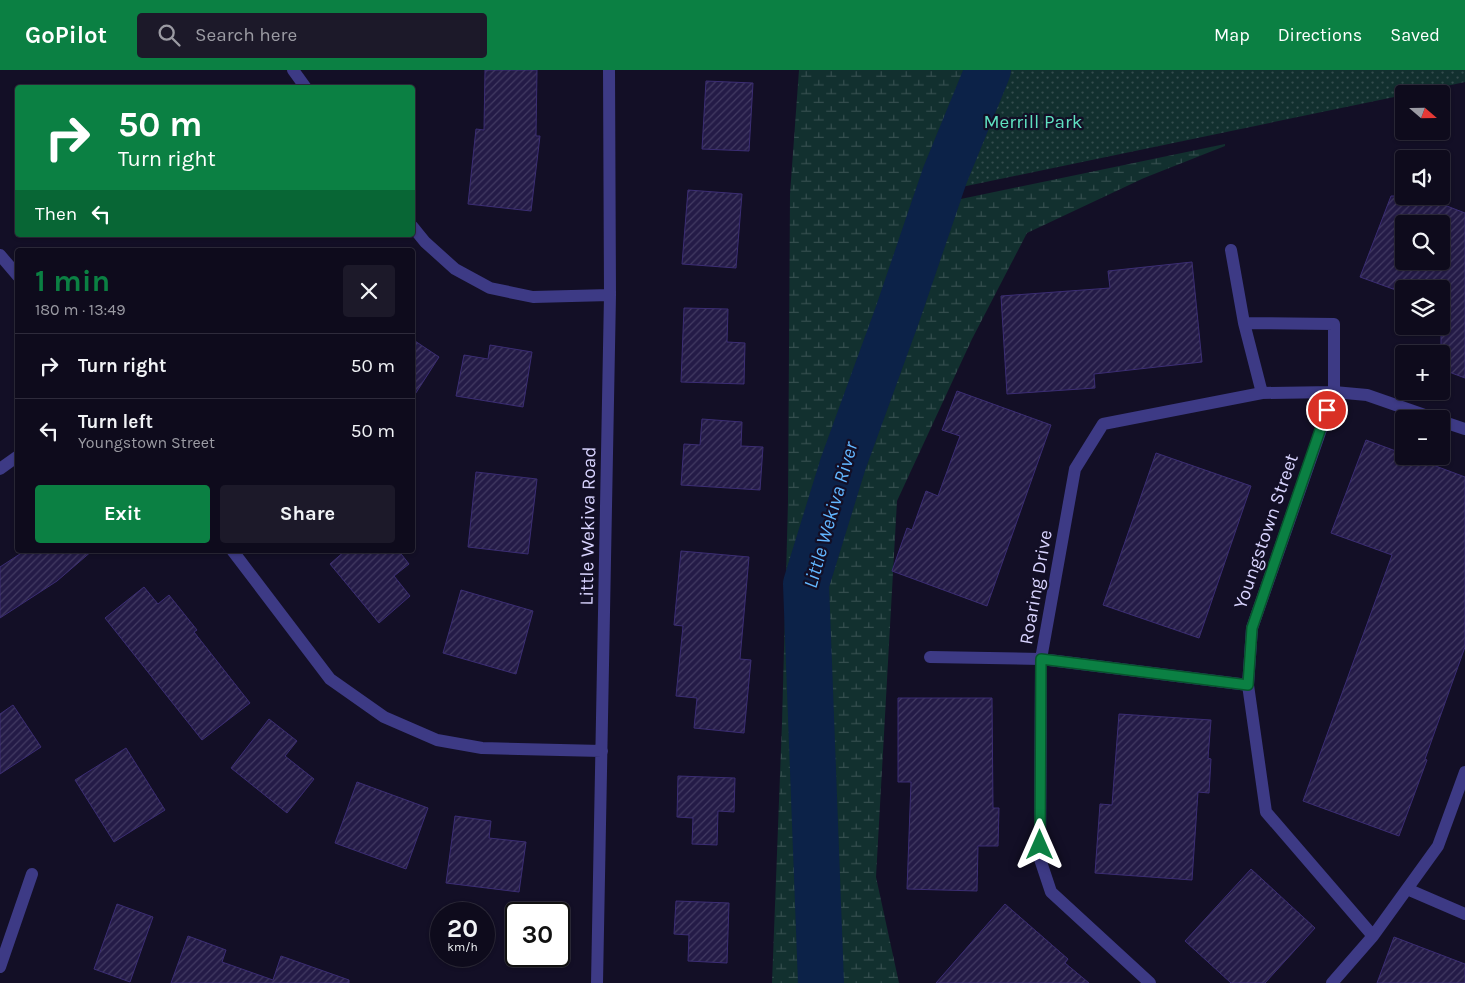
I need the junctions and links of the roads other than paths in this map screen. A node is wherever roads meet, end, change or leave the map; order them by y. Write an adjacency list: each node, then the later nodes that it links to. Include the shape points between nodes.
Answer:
1 (292, 70): 3 (street)
2 (610, 70): 8 (street, Little Wekiva Road)
3 (304, 85)
4 (415, 229): 8 (street, via 454,269 490,288 533,297)
5 (1231, 250): 9 (street)
6 (0, 255): 7 (street)
7 (15, 272)
8 (610, 295): 21 (street, Little Wekiva Road)
9 (1244, 324): 10 (street, Youngstown Street, via 1334,324); 11 (street)
10 (1334, 392): 11 (street, Roaring Drive); 12 (street, Roaring Drive, via 1367,395); 20 (street, Youngstown Street, via 1252,628)
11 (1262, 393): 19 (street, Roaring Drive, via 1102,424 1075,469)
12 (1410, 410)
13 (1450, 424): 14 (street)
14 (1465, 429)
15 (15, 458): 16 (street)
16 (0, 469)
17 (234, 553): 21 (street, via 330,679 384,717 437,740 482,748)
18 (930, 657): 19 (street)
19 (1041, 659): 20 (street); 29 (street, Roaring Drive, via 1040,859 1052,892)
20 (1248, 685): 26 (street, Youngstown Street, via 1266,812)
21 (602, 751): 28 (street, Little Wekiva Road)
22 (1465, 772): 24 (street, via 1438,846)
23 (32, 874): 27 (street)
24 (1407, 889): 25 (street); 26 (street)
25 (1465, 914)
26 (1373, 936): 30 (street)
27 (0, 968)
28 (597, 983)
29 (1150, 983)
30 (1332, 983)

